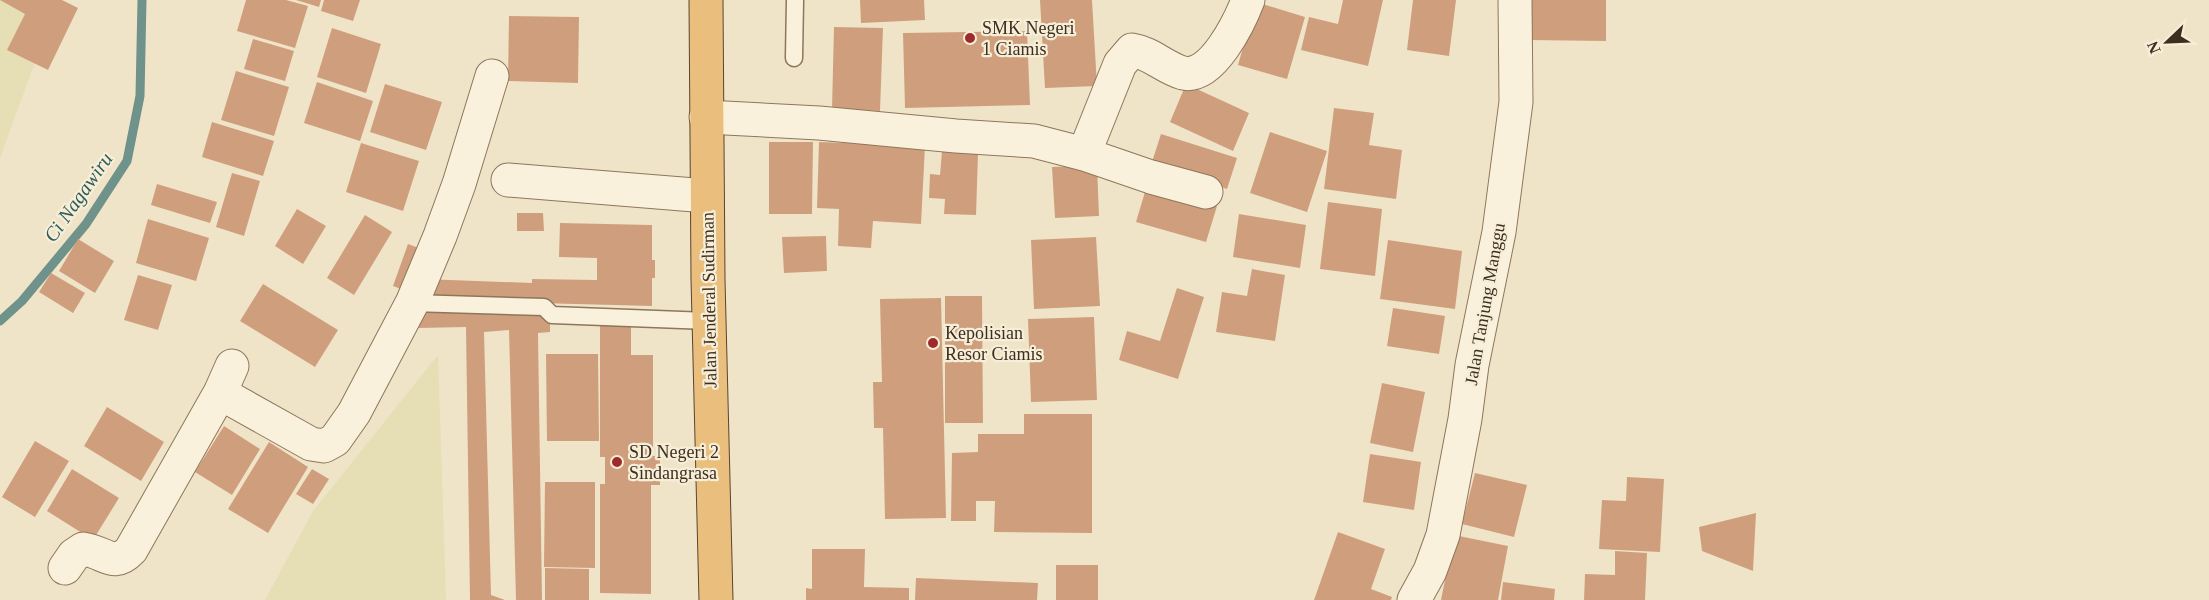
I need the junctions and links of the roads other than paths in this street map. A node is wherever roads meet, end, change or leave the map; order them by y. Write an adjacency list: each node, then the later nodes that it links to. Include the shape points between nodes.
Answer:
1 (705, 0): 7 (highway, Jalan Jenderal Sudirman)
2 (795, 0): 5 (lane)
3 (1248, 0): 8 (street, via 1232,36 1199,70 1189,74 1142,52 1128,53)
4 (1515, 0): 16 (street, Jalan Tanjung Manggu, via 1516,102 1499,232 1443,535)
5 (794, 58)
6 (492, 76): 12 (street, via 459,184)
7 (706, 117): 8 (street, via 1034,141); 11 (highway, Jalan Jenderal Sudirman)
8 (1084, 154): 10 (street)
9 (508, 180): 11 (street)
10 (1206, 192)
11 (707, 196): 13 (highway, Jalan Jenderal Sudirman)
12 (412, 303): 13 (lane, via 544,307 552,315); 14 (street, via 354,413 335,440 324,446 311,444 226,380 131,550 114,560 96,550 83,549)
13 (708, 321): 15 (highway, Jalan Jenderal Sudirman)
14 (65, 568)
15 (716, 600)
16 (1414, 600)

